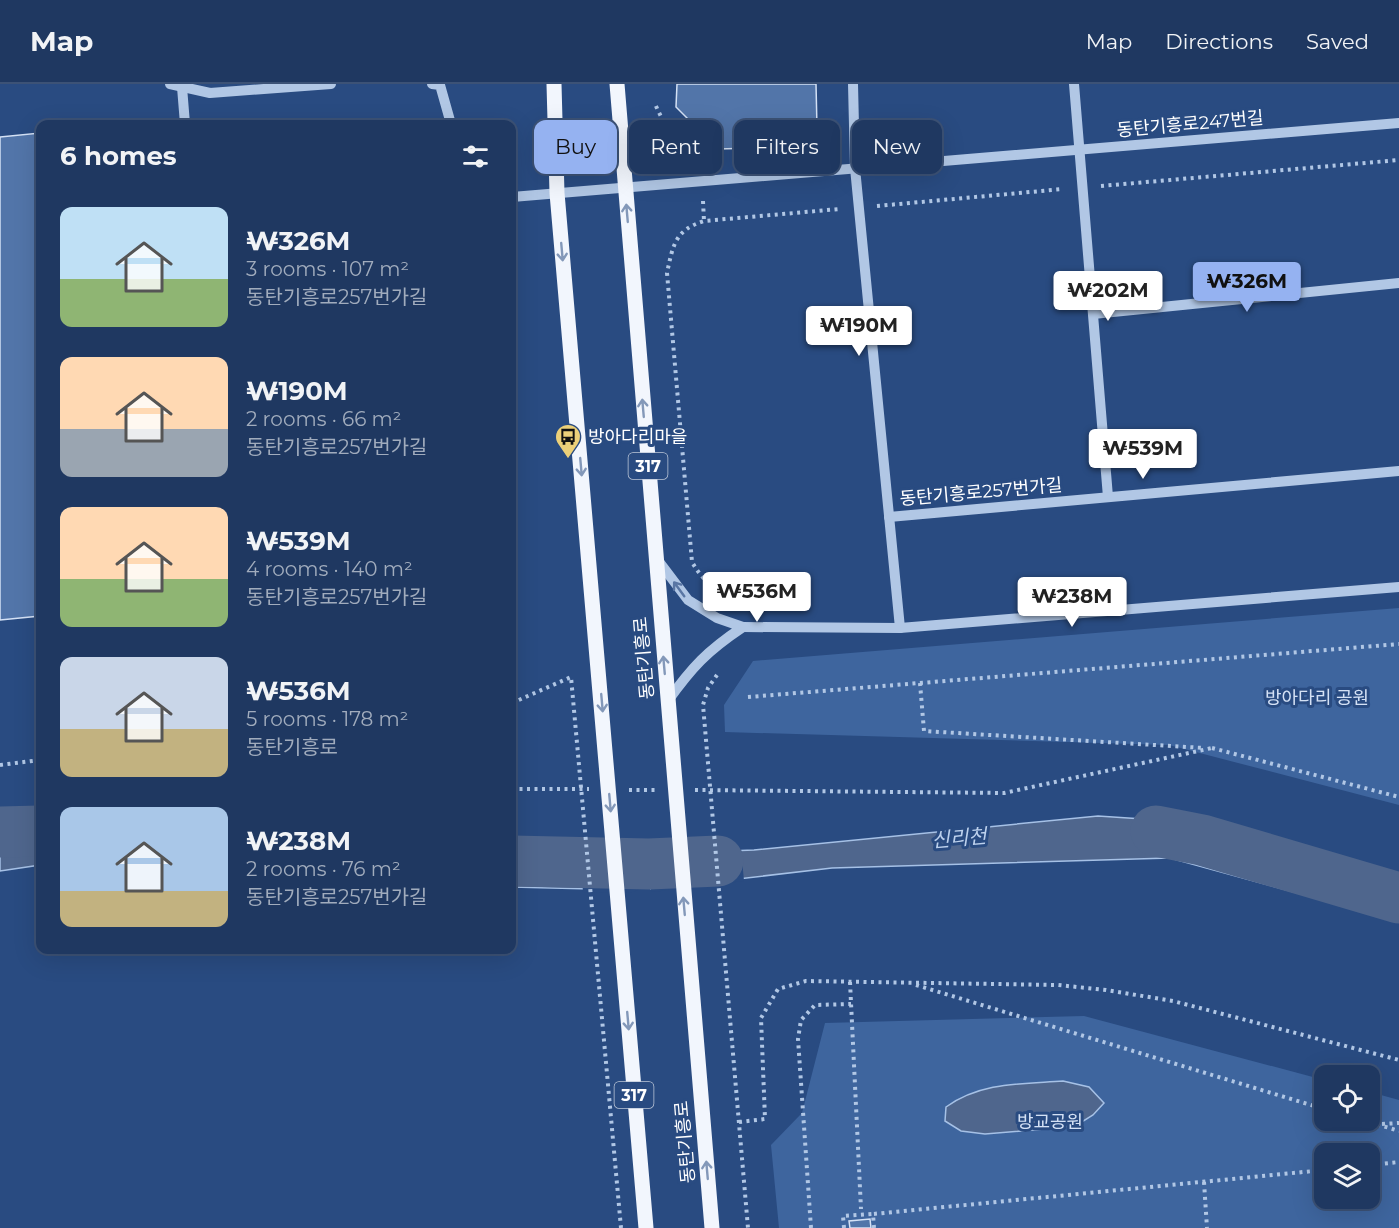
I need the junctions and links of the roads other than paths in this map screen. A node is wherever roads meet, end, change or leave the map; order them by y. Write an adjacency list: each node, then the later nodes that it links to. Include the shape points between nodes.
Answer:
1 (170, 84): 8 (street)
2 (331, 84): 8 (street, via 210,93)
3 (432, 84): 10 (street, via 440,85)
4 (554, 84): 18 (main road, 317)
5 (617, 84): 17 (main road, 동탄기흥로 / 317)
6 (853, 84): 11 (street, 동탄기흥로257번가길)
7 (1074, 84): 13 (street)
8 (182, 87): 9 (street)
9 (185, 120)
10 (451, 120)
11 (854, 120)
12 (1399, 123): 13 (street, 동탄기흥로247번길)
13 (1079, 150): 14 (street, 동탄기흥로247번길); 21 (street)
14 (942, 161)
15 (852, 168): 17 (street, 동탄기흥로247번길)
16 (856, 174): 24 (street, 동탄기흥로257번가길)
17 (625, 187): 18 (street, 동탄기흥로247번길); 25 (main road, 동탄기흥로 / 317, one-way to 17)
18 (557, 194): 19 (street, 동탄기흥로247번길); 30 (main road, 317, one-way to 30)
19 (516, 197)
20 (1399, 283): 21 (street)
21 (1093, 314): 23 (street)
22 (1399, 471): 23 (street, 동탄기흥로257번가길)
23 (1108, 497): 24 (street, 동탄기흥로257번가길)
24 (889, 517): 28 (street, 동탄기흥로257번가길)
25 (655, 556): 27 (street, one-way to 25, via 717,618 688,600); 29 (main road, 동탄기흥로 / 317, one-way to 25)
26 (1399, 587): 28 (street)
27 (743, 627): 28 (street); 29 (street, via 712,647)
28 (900, 628)
29 (667, 702): 31 (main road, 동탄기흥로 / 317, one-way to 29)
30 (646, 1228)
31 (712, 1228)

